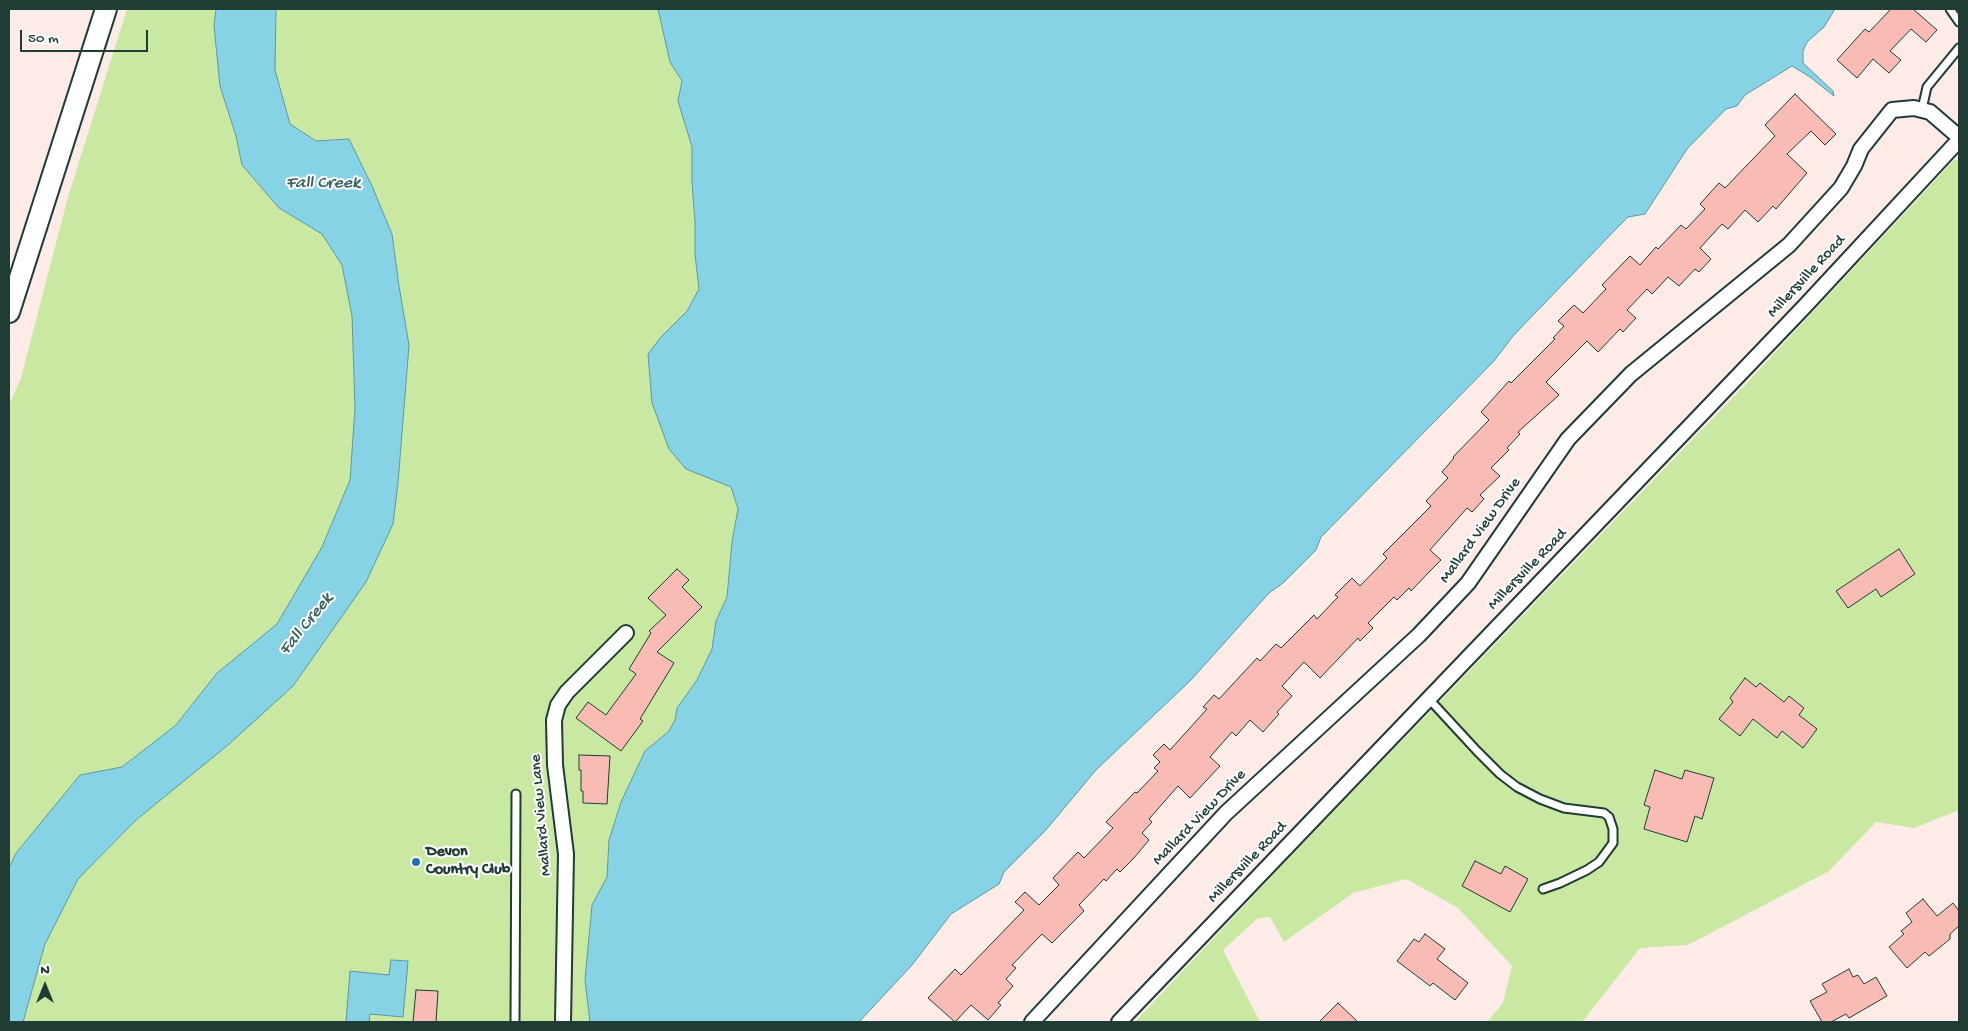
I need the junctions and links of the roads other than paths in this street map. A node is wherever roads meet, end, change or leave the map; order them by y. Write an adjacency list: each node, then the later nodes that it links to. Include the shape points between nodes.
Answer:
1 (106, 9): 7 (main road)
2 (1950, 9): 3 (lane)
3 (1959, 22)
4 (1959, 48): 5 (lane, via 1927,87)
5 (1922, 109): 6 (street, via 1930,112); 14 (street, Mallard View Drive, via 1892,110 1861,149 1841,188 1789,245 1631,374 1568,440 1468,584 1419,635 1226,813)
6 (1959, 139): 9 (street, Millersville Road, via 1806,306)
7 (9, 312)
8 (626, 633): 13 (street, Mallard View Lane, via 567,692 554,715 555,765 566,854)
9 (1429, 699): 11 (lane, via 1476,751 1517,787 1564,808 1604,812 1609,817 1614,830 1613,843 1599,862); 15 (street, Millersville Road)
10 (516, 794): 12 (lane)
11 (1543, 889)
12 (515, 1022)
13 (563, 1022)
14 (1032, 1022)
15 (1119, 1022)

